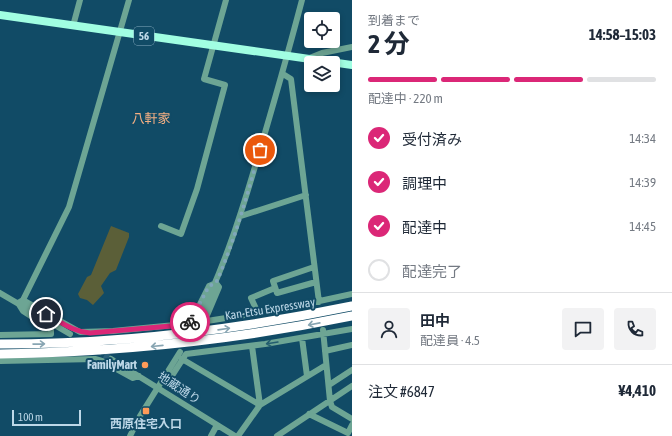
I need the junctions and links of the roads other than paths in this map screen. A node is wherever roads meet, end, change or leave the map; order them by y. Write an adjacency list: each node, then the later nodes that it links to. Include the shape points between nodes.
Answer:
1 (80, 0): 6 (street)
2 (129, 0): 7 (street)
3 (226, 0): 8 (street)
4 (302, 0): 10 (street)
5 (0, 15): 6 (main road, 56)
6 (73, 26): 7 (main road, 56)
7 (120, 33): 8 (main road, 56); 25 (street, via 69,208)
8 (214, 46): 10 (main road, 56); 18 (street, via 204,79 224,85 197,189 181,234)
9 (352, 47): 11 (street)
10 (287, 56): 12 (main road, 56); 15 (street)
11 (314, 56)
12 (304, 59)
13 (340, 63): 14 (main road, 56)
14 (352, 65)
15 (283, 74): 16 (street, via 291,79); 17 (street)
16 (306, 195): 17 (street); 19 (street)
17 (241, 216): 21 (street)
18 (161, 226)
19 (314, 267): 20 (street); 22 (street, via 273,281)
20 (316, 282): 22 (street, via 277,293); 26 (street)
21 (216, 283): 25 (street, via 209,286 191,322 135,330 80,332); 28 (street, via 220,287 205,320); 30 (street)
22 (275, 288): 28 (street, via 252,298)
23 (0, 293): 25 (street)
24 (352, 294): 26 (street)
25 (21, 301): 33 (street); 34 (street, via 23,311 51,329 51,334)
26 (319, 302): 28 (street)
27 (352, 306): 36 (highway, Kan-Etsu Expressway, one-way to 27, via 177,335 284,320)
28 (258, 313)
29 (352, 316): 41 (highway, Kan-Etsu Expressway, one-way to 41, via 286,330 178,344 90,351)
30 (195, 326)
31 (352, 329): 32 (street)
32 (324, 332): 35 (street); 39 (street)
33 (70, 334)
34 (0, 335)
35 (302, 338): 38 (street, one-way to 38); 48 (street)
36 (0, 344)
37 (352, 345): 39 (street)
38 (252, 346): 43 (street, via 188,353); 54 (street)
39 (325, 351): 45 (street)
40 (180, 352): 49 (street)
41 (0, 354)
42 (111, 359): 47 (street, 地蔵通り)
43 (182, 359): 49 (street, via 170,379); 54 (street)
44 (0, 362): 47 (street, via 95,359 133,378)
45 (326, 365): 48 (street); 50 (street)
46 (352, 370): 50 (street)
47 (139, 376): 52 (street, 地蔵通り)
48 (307, 376): 54 (street)
49 (164, 378): 52 (street)
50 (329, 385): 53 (street)
51 (352, 386): 53 (street)
52 (158, 387): 57 (street, 地蔵通り); 59 (street)
53 (330, 400): 55 (street); 56 (street, via 332,407)
54 (260, 405): 61 (street)
55 (309, 414): 58 (street, via 348,433); 62 (street)
56 (352, 419)
57 (217, 425): 60 (street); 61 (street, 地蔵通り)
58 (352, 425)
59 (130, 436)
60 (211, 436)
61 (236, 436)
62 (277, 436)

